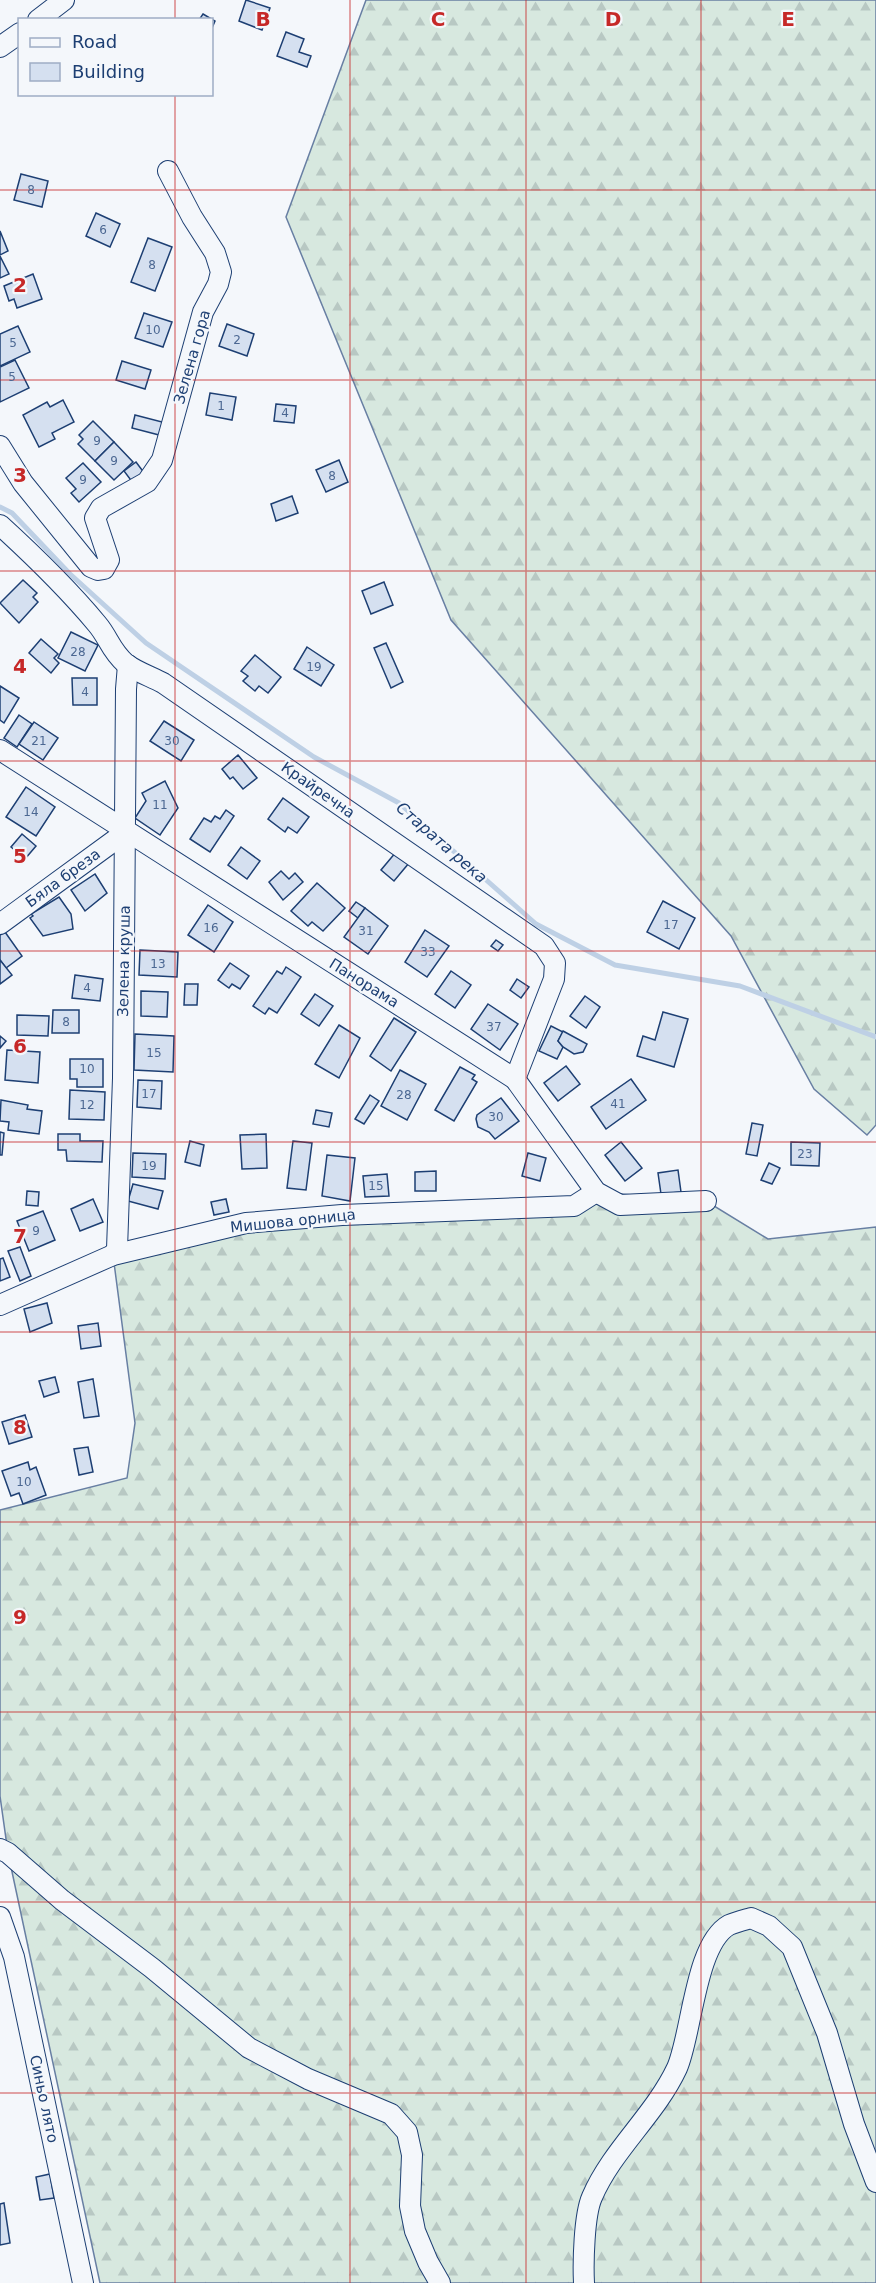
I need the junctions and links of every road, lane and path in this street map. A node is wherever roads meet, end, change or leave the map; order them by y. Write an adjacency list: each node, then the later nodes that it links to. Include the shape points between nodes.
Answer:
1 (64, 0): 2 (street)
2 (41, 18)
3 (18, 34): 4 (street)
4 (0, 47)
5 (168, 171): 6 (street, Зелена гора, via 216,253 221,272 203,312 162,460 147,482 101,508 95,518 109,560 104,568 94,569 23,483)
6 (0, 446)
7 (0, 525): 8 (street, Крайречна, via 89,615 110,648)
8 (128, 665): 10 (street, Зелена круша); 12 (street, Крайречна, via 163,683 544,946 555,963 554,979)
9 (0, 750): 10 (street, Панорама)
10 (126, 831): 11 (street, Бяла бреза); 12 (street, Панорама); 15 (street, Зелена круша, via 122,1113 117,1249)
11 (0, 924)
12 (515, 1079): 13 (street, Панорама)
13 (596, 1192): 14 (street, Панорама, via 620,1206); 15 (street, Мишова орница, via 573,1206 342,1215 246,1223)
14 (706, 1201)
15 (113, 1255): 16 (street, Мишова орница)
16 (0, 1305)
17 (0, 1850): 21 (street, via 249,2048 308,2079 391,2114 407,2132 412,2155 410,2206 415,2231)
18 (0, 1917): 20 (street, Синьо лято, via 14,1957)
19 (876, 2182): 22 (street, via 827,2033 792,1947 769,1926 751,1918 728,1926 710,1947 678,2066 663,2095 617,2155 591,2198)
20 (83, 2283)
21 (440, 2283)
22 (584, 2283)

